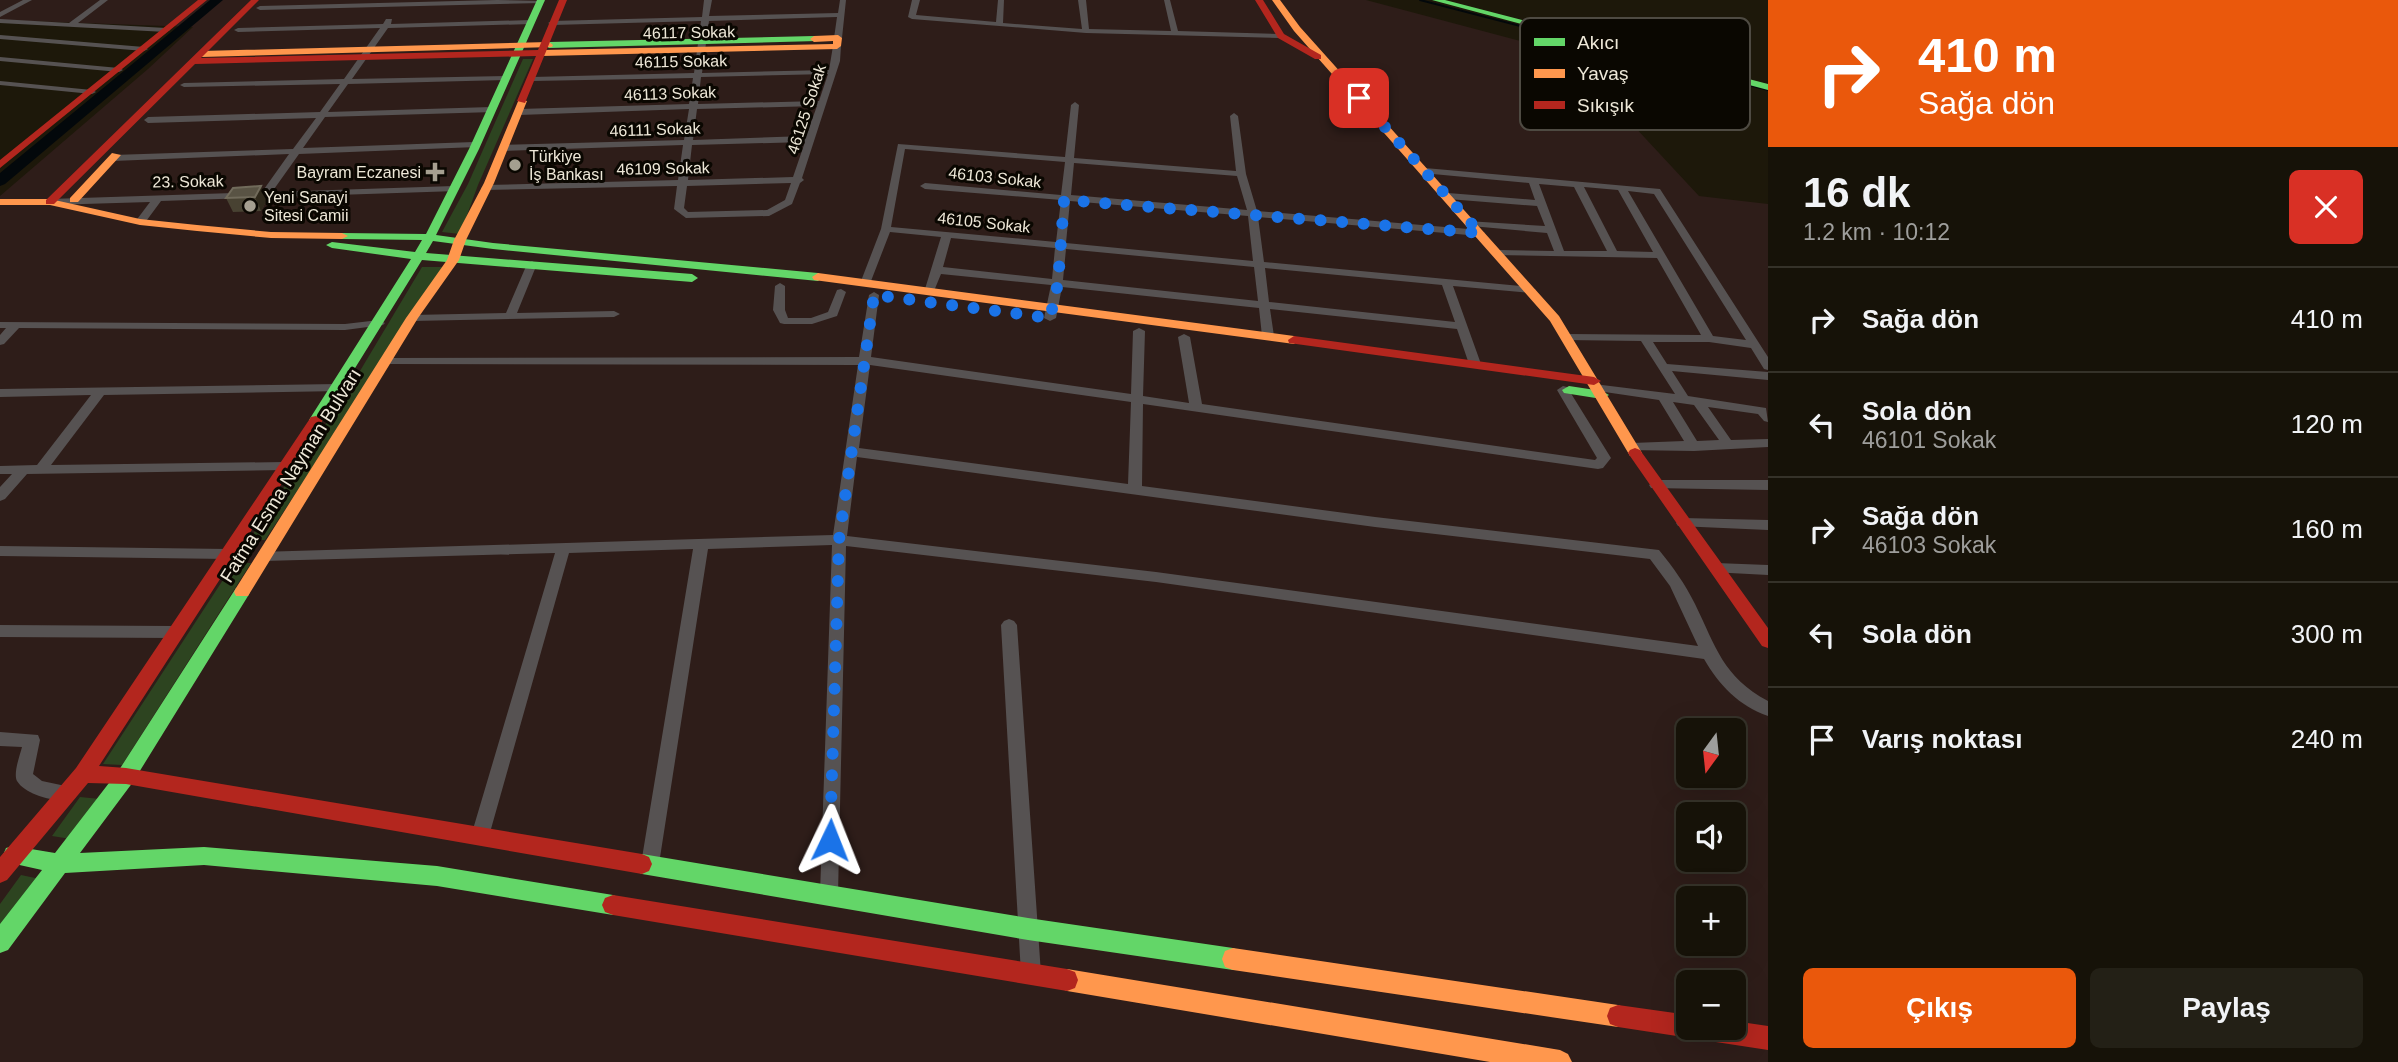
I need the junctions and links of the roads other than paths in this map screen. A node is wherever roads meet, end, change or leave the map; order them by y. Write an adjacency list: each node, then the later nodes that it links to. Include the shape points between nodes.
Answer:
1 (28, 0): 18 (street)
2 (104, 0): 24 (street)
3 (203, 0): 26 (main road)
4 (563, 0): 22 (main road, Fatma Esma Nayman Bulvarı)
5 (708, 0): 19 (street)
6 (843, 0): 17 (street, 46125 Sokak)
7 (916, 0): 23 (street, via 912,17)
8 (1001, 0): 23 (street)
9 (1082, 0): 28 (street)
10 (1167, 0): 29 (street)
11 (1258, 0): 30 (main road)
12 (1276, 0): 39 (main road)
13 (1436, 0): 21 (main road)
14 (541, 1): 15 (street); 20 (main road, Fatma Esma Nayman Bulvarı)
15 (403, 2): 16 (street); 25 (street)
16 (261, 3): 27 (main road); 38 (main road)
17 (842, 15): 19 (street); 32 (street, 46125 Sokak)
18 (0, 18): 24 (street)
19 (705, 18): 22 (street); 33 (street)
20 (531, 22): 25 (street); 35 (main road, Fatma Esma Nayman Bulvarı)
21 (1520, 22)
22 (552, 23): 36 (main road, Fatma Esma Nayman Bulvarı)
23 (999, 25): 28 (street)
24 (69, 26): 26 (street)
25 (386, 26): 27 (street); 37 (street)
26 (166, 30): 34 (main road)
27 (238, 30): 38 (main road)
28 (1086, 31): 29 (street)
29 (1175, 33): 30 (street)
30 (1279, 36): 39 (main road)
31 (0, 37): 34 (street)
32 (838, 42): 33 (main road, 46117 Sokak); 42 (street, 46125 Sokak)
33 (701, 45): 36 (main road, 46117 Sokak); 43 (street)
34 (144, 49): 41 (main road)
35 (518, 49): 36 (main road, 46117 Sokak); 37 (main road, 46117 Sokak); 44 (main road, Fatma Esma Nayman Bulvarı)
36 (544, 49): 45 (main road, Fatma Esma Nayman Bulvarı)
37 (366, 53): 38 (main road, 46117 Sokak); 47 (street)
38 (205, 57): 49 (main road); 83 (main road)
39 (1322, 58): 68 (main road)
40 (0, 59): 41 (street)
41 (118, 70): 51 (main road)
42 (832, 72): 43 (street, 46115 Sokak); 52 (street, 46125 Sokak)
43 (697, 75): 45 (street, 46115 Sokak); 54 (street)
44 (506, 78): 47 (street); 55 (main road, Fatma Esma Nayman Bulvarı)
45 (532, 79): 56 (main road, Fatma Esma Nayman Bulvarı)
46 (1750, 81): 50 (main road)
47 (346, 82): 49 (street); 57 (street)
48 (0, 83): 51 (street)
49 (184, 85): 59 (main road)
50 (1767, 85)
51 (92, 92): 67 (main road)
52 (822, 103): 54 (street, 46113 Sokak); 60 (street, 46125 Sokak)
53 (1075, 105): 66 (street)
54 (692, 106): 56 (street, 46113 Sokak); 61 (street)
55 (491, 110): 57 (street); 62 (main road, Fatma Esma Nayman Bulvarı)
56 (519, 112): 63 (main road, Fatma Esma Nayman Bulvarı)
57 (322, 115): 59 (street); 64 (street)
58 (1234, 116): 69 (street)
59 (148, 120): 65 (main road)
60 (808, 139): 61 (street, 46111 Sokak); 70 (street, 46125 Sokak)
61 (688, 142): 63 (street, 46111 Sokak); 72 (street)
62 (474, 145): 64 (street); 77 (main road, Fatma Esma Nayman Bulvarı)
63 (503, 148): 75 (main road, Fatma Esma Nayman Bulvarı)
64 (296, 152): 65 (street); 78 (street)
65 (113, 158): 81 (main road)
66 (1069, 160): 69 (street); 82 (street); 91 (street, via 901,146)
67 (0, 165)
68 (1425, 170): 71 (street); 79 (main road)
69 (1241, 174): 86 (street)
70 (799, 180): 72 (street, 46109 Sokak); 72 (street, via 789,202 769,213 699,216 679,209)
71 (1533, 180): 73 (street); 85 (street)
72 (682, 183): 75 (street, 46109 Sokak)
73 (1577, 184): 76 (street); 101 (street)
74 (925, 186): 82 (street, 46103 Sokak)
75 (486, 188): 89 (main road, Fatma Esma Nayman Bulvarı)
76 (1621, 188): 102 (street); 133 (street, via 1657,191)
77 (454, 189): 78 (street, 23. Sokak); 87 (main road, Fatma Esma Nayman Bulvarı)
78 (265, 195): 80 (street, 23. Sokak)
79 (1448, 196): 85 (street); 90 (main road)
80 (159, 197): 81 (street, 23. Sokak); 88 (street)
81 (74, 200): 83 (street, 23. Sokak)
82 (1064, 200): 86 (street, 46103 Sokak); 97 (street)
83 (50, 202): 84 (main road); 88 (main road)
84 (2, 203)
85 (1541, 204): 92 (street)
86 (1253, 215): 90 (street, 46103 Sokak); 106 (street)
87 (440, 216): 94 (main road, Fatma Esma Nayman Bulvarı); 96 (main road)
88 (140, 222): 96 (main road)
89 (468, 223): 95 (main road, Fatma Esma Nayman Bulvarı); 99 (main road)
90 (1475, 228): 92 (street, 46103 Sokak); 98 (main road)
91 (886, 229): 93 (street, 46105 Sokak); 113 (street)
92 (1551, 230): 100 (street)
93 (947, 234): 97 (street, 46105 Sokak); 107 (street)
94 (429, 237): 95 (main road); 96 (main road); 103 (main road, Fatma Esma Nayman Bulvarı)
95 (460, 240): 99 (main road); 104 (main road, Fatma Esma Nayman Bulvarı)
96 (374, 244): 103 (main road); 108 (main road)
97 (1060, 246): 106 (street, 46105 Sokak); 109 (street)
98 (1498, 253): 100 (street); 115 (main road)
99 (491, 254): 104 (main road); 105 (main road); 111 (main road); 113 (main road)
100 (1560, 254): 101 (street)
101 (1614, 255): 102 (street)
102 (1659, 256): 131 (street)
103 (418, 258): 104 (main road); 108 (main road, Fatma Esma Nayman Bulvarı)
104 (453, 260): 111 (main road, Fatma Esma Nayman Bulvarı)
105 (532, 264): 112 (main road); 120 (street)
106 (1259, 264): 110 (street, 46105 Sokak); 117 (street)
107 (937, 270): 109 (street); 114 (street)
108 (404, 282): 122 (main road, Fatma Esma Nayman Bulvarı)
109 (1058, 283): 117 (street); 118 (street)
110 (1447, 283): 115 (street, 46105 Sokak); 125 (street)
111 (436, 284): 121 (main road, Fatma Esma Nayman Bulvarı)
112 (780, 286): 116 (main road); 116 (street, via 779,310 784,321 812,321 834,314)
113 (870, 288): 114 (main road); 116 (main road); 118 (main road); 135 (street)
114 (930, 289): 118 (main road)
115 (1531, 290): 129 (main road)
116 (841, 292)
117 (1264, 304): 125 (street); 127 (street)
118 (1052, 312): 126 (main road); 127 (main road)
119 (614, 314): 120 (street)
120 (510, 316): 121 (street)
121 (412, 318): 134 (main road, Fatma Esma Nayman Bulvarı)
122 (379, 323): 124 (street, via 345,327); 140 (main road, Fatma Esma Nayman Bulvarı)
123 (0, 325): 124 (street)
124 (16, 325): 132 (street)
125 (1460, 326): 136 (street)
126 (1139, 331): 128 (main road); 146 (street)
127 (1268, 335): 136 (main road)
128 (1184, 337): 142 (main road); 148 (street)
129 (1566, 337): 130 (street); 141 (main road)
130 (1645, 338): 131 (street); 138 (street)
131 (1709, 339): 133 (street)
132 (0, 342)
133 (1755, 345): 137 (street)
134 (387, 360): 135 (street); 170 (main road, Fatma Esma Nayman Bulvarı)
135 (865, 361): 146 (street); 154 (street)
136 (1475, 364): 141 (main road)
137 (1768, 366)
138 (1664, 367): 139 (street); 147 (street)
139 (1768, 376)
140 (338, 388): 143 (street); 155 (main road, Fatma Esma Nayman Bulvarı)
141 (1598, 388): 142 (main road); 145 (street); 152 (main road)
142 (1563, 390): 148 (street, via 1604,458 1598,466)
143 (101, 391): 144 (street); 158 (street)
144 (0, 393)
145 (1663, 396): 147 (street); 153 (street)
146 (1136, 398): 148 (street); 161 (street)
147 (1691, 400): 149 (street); 151 (street)
148 (1196, 408)
149 (1766, 414)
150 (1768, 443): 151 (street)
151 (1729, 446): 153 (street)
152 (1632, 447): 153 (street); 159 (main road)
153 (1694, 447)
154 (854, 452): 161 (street); 165 (street)
155 (285, 466): 158 (street); 169 (main road, Fatma Esma Nayman Bulvarı)
156 (0, 470): 157 (street)
157 (23, 470): 158 (street); 162 (street)
158 (40, 470)
159 (1656, 485): 160 (street); 163 (main road)
160 (1768, 485)
161 (1135, 490): 177 (street, via 1654,554 1676,582)
162 (0, 496)
163 (1683, 523): 164 (street); 171 (main road)
164 (1768, 525)
165 (839, 540): 166 (street); 177 (street, via 1156,577); 188 (street)
166 (701, 545): 167 (street); 186 (street)
167 (563, 549): 170 (street); 183 (street)
168 (0, 551): 169 (street)
169 (228, 554): 170 (main road); 175 (main road, Fatma Esma Nayman Bulvarı)
170 (264, 556): 181 (main road, Fatma Esma Nayman Bulvarı)
171 (1716, 568): 172 (street); 176 (main road)
172 (1768, 570)
173 (1009, 625): 189 (street)
174 (0, 631): 175 (street)
175 (174, 632): 180 (main road, Fatma Esma Nayman Bulvarı)
176 (1768, 641)
177 (1707, 653): 178 (street, via 1726,680)
178 (1768, 709)
179 (0, 739): 182 (street, via 32,740 24,777 38,788)
180 (83, 774): 181 (main road); 182 (main road, Fatma Esma Nayman Bulvarı)
181 (126, 776): 183 (main road); 185 (main road, Fatma Esma Nayman Bulvarı)
182 (69, 793): 184 (main road, Fatma Esma Nayman Bulvarı)
183 (480, 836): 186 (main road)
184 (6, 856): 185 (main road); 187 (main road, Fatma Esma Nayman Bulvarı)
185 (60, 864): 190 (main road, Fatma Esma Nayman Bulvarı); 191 (main road, via 204,856 437,876)
186 (650, 864): 188 (main road)
187 (0, 873)
188 (829, 894): 189 (main road)
189 (1028, 929): 191 (street); 192 (main road)
190 (0, 942)
191 (1031, 974): 193 (main road)
192 (1768, 1038)
193 (1560, 1062)

